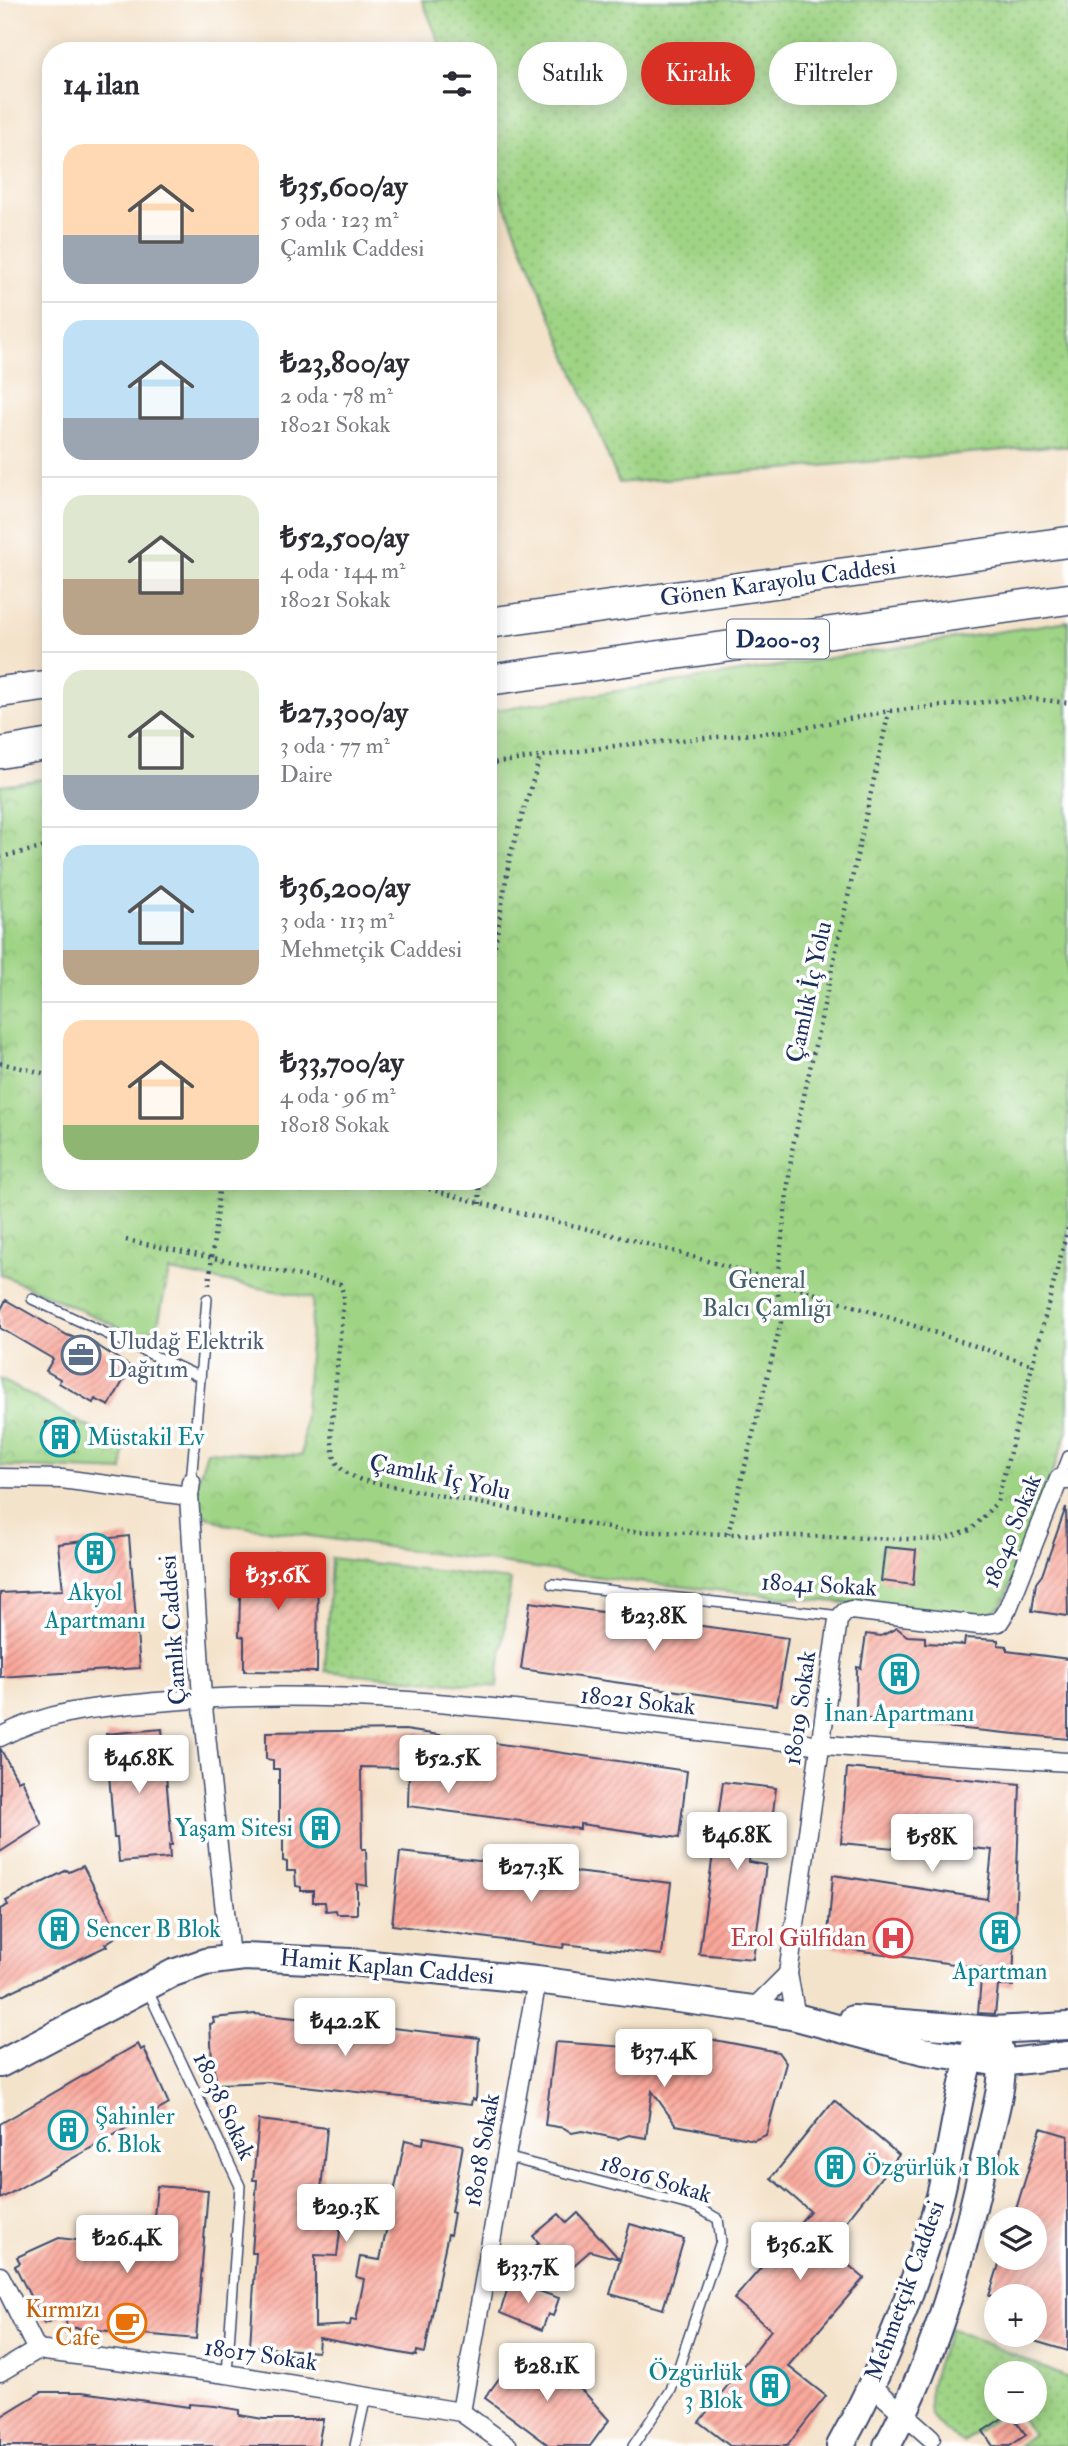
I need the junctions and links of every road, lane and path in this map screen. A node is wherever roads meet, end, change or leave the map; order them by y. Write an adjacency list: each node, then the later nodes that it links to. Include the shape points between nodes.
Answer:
1 (1068, 542): 4 (highway, Gönen Karayolu Caddesi / D200-03)
2 (1068, 580): 5 (highway, via 902,606)
3 (1068, 598): 5 (highway, D200-03)
4 (497, 622)
5 (823, 633): 6 (highway, D200-03)
6 (497, 679)
7 (42, 686): 8 (highway)
8 (0, 692)
9 (1068, 703): 10 (path, via 1027,698)
10 (889, 711): 13 (path, via 788,731); 27 (path, Çamlık İç Yolu, via 792,1150)
11 (42, 745): 12 (highway)
12 (0, 752)
13 (540, 757): 14 (path); 17 (path, via 510,856)
14 (497, 763)
15 (42, 848): 16 (path)
16 (0, 857)
17 (497, 933)
18 (0, 1063): 19 (path)
19 (42, 1073)
20 (219, 1190): 26 (path)
21 (431, 1190): 23 (path)
22 (479, 1190): 23 (path)
23 (480, 1205): 27 (path, via 629,1240)
24 (1068, 1228): 30 (path, Çamlık İç Yolu)
25 (127, 1240): 26 (path, Çamlık İç Yolu)
26 (212, 1258): 29 (path); 36 (path, Çamlık İç Yolu, via 340,1283 344,1295 331,1432 335,1463 345,1473 428,1495 624,1531)
27 (777, 1282): 30 (path); 36 (path, Çamlık İç Yolu, via 781,1322)
28 (32, 1299): 31 (lane)
29 (207, 1300): 31 (lane, Çamlık Caddesi)
30 (1034, 1365): 36 (path, Çamlık İç Yolu, via 997,1502 971,1530 941,1540)
31 (200, 1377): 35 (lane, Çamlık Caddesi)
32 (1068, 1456): 34 (lane, 18040 Sokak)
33 (0, 1478): 35 (street)
34 (1064, 1480): 39 (street, 18040 Sokak)
35 (190, 1489): 40 (street, Çamlık Caddesi)
36 (728, 1534)
37 (552, 1584): 38 (lane, 18041 Sokak)
38 (841, 1616): 39 (street, 18041 Sokak, via 851,1610 979,1625); 42 (street, 18019 Sokak)
39 (999, 1622)
40 (202, 1698): 41 (street, 18021 Sokak, via 73,1710 26,1723); 42 (street, 18021 Sokak, via 396,1699); 44 (street, Çamlık Caddesi)
41 (0, 1737)
42 (819, 1745): 43 (street, 18021 Sokak); 45 (street, 18019 Sokak)
43 (1068, 1762)
44 (230, 1957): 46 (main road, Hamit Kaplan Caddesi, via 351,1962); 47 (main road, Hamit Kaplan Caddesi, via 188,1967)
45 (788, 1974): 48 (street); 49 (street, 18019 Sokak)
46 (537, 1980): 48 (main road, Hamit Kaplan Caddesi); 56 (street, 18018 Sokak)
47 (146, 1987): 55 (main road, Hamit Kaplan Caddesi); 60 (lane, 18038 Sokak, via 240,2186)
48 (753, 2009): 49 (main road, Hamit Kaplan Caddesi)
49 (796, 2017): 51 (main road, Hamit Kaplan Caddesi); 53 (main road, Hamit Kaplan Caddesi)
50 (1068, 2026): 51 (main road, Hamit Kaplan Caddesi)
51 (993, 2030): 53 (main road, Mehmetçik Caddesi); 54 (main road, Mehmetçik Caddesi)
52 (1068, 2055): 54 (main road, Hamit Kaplan Caddesi)
53 (970, 2060): 54 (main road, Hamit Kaplan Caddesi); 61 (main road, Mehmetçik Caddesi, via 939,2199 898,2326)
54 (1001, 2063): 64 (main road, Mehmetçik Caddesi, via 968,2234)
55 (0, 2064)
56 (506, 2157): 63 (street, 18018 Sokak); 68 (lane, 18016 Sokak, via 697,2207 718,2219 721,2241 671,2390)
57 (0, 2276): 58 (street)
58 (37, 2350): 59 (street); 60 (street, 18017 Sokak)
59 (0, 2372)
60 (227, 2374): 62 (street, 18017 Sokak)
61 (872, 2386): 64 (street); 69 (main road, Mehmetçik Caddesi)
62 (366, 2396): 63 (street, 18017 Sokak); 66 (lane)
63 (461, 2412): 67 (street, 18017 Sokak)
64 (903, 2416): 65 (street); 70 (main road, Mehmetçik Caddesi)
65 (936, 2442)
66 (355, 2446)
67 (508, 2446)
68 (633, 2446)
69 (840, 2446)
70 (887, 2446)

